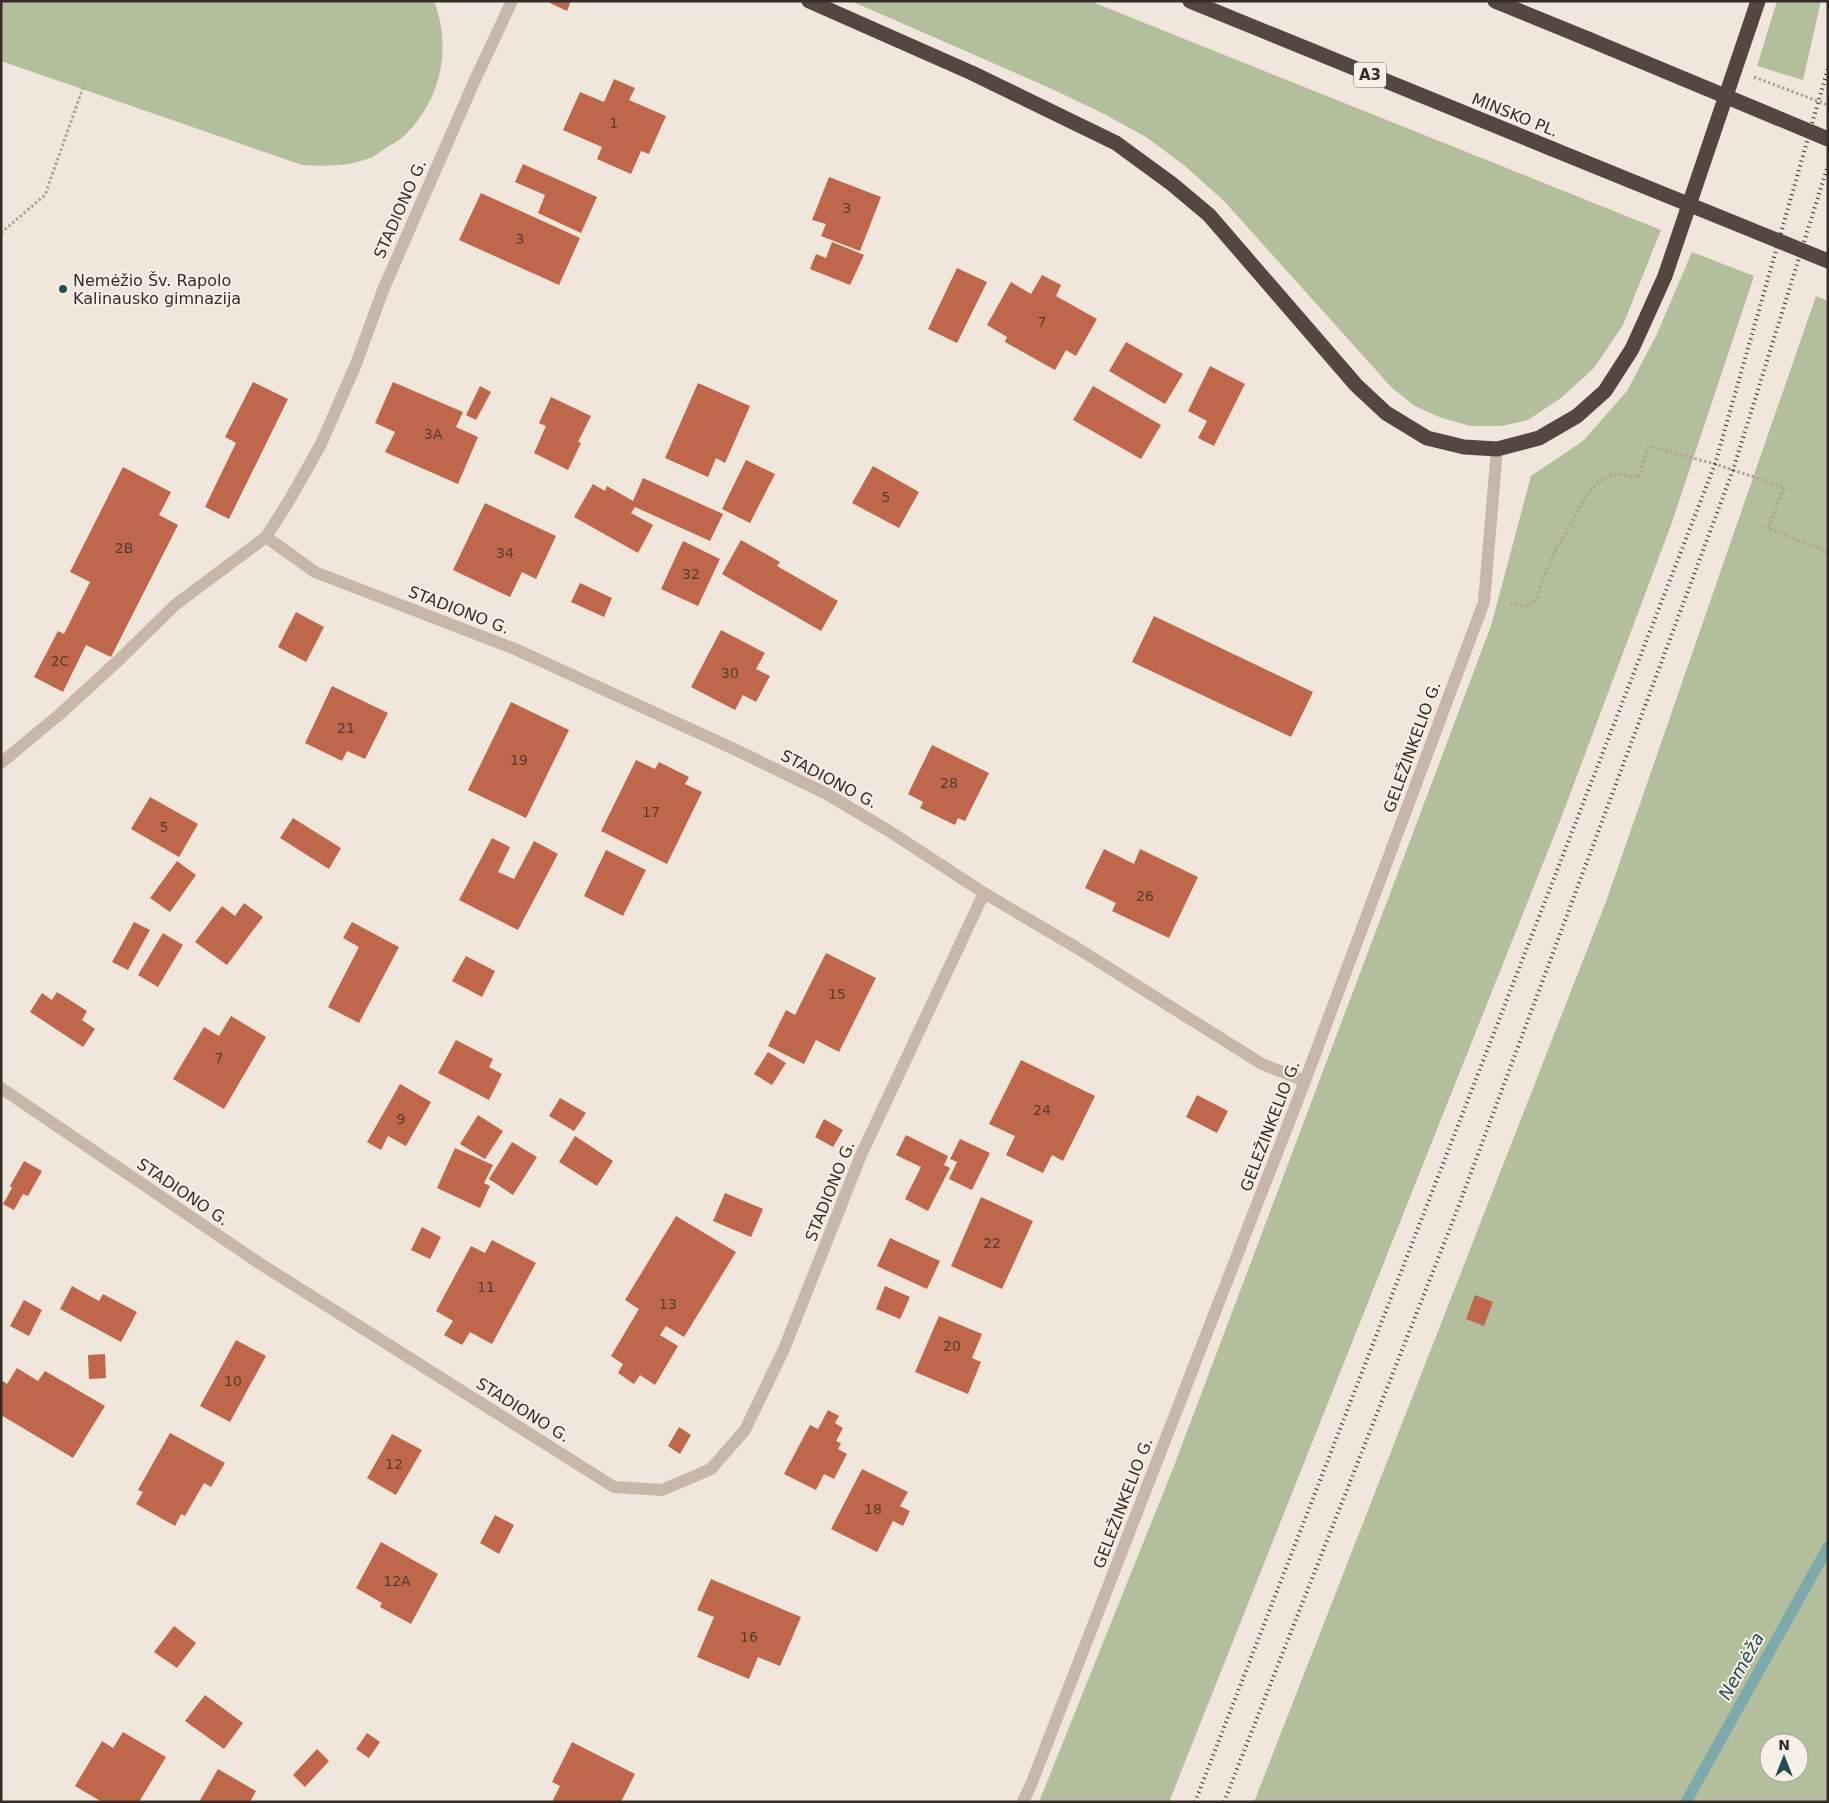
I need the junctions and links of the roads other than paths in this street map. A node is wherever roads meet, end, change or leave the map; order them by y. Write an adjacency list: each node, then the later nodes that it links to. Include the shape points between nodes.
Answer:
1 (512, 1): 9 (street, STADIONO G., via 383,290 356,364 321,444)
2 (809, 1): 8 (highway, via 972,73 1116,143 1209,215 1356,385 1386,413 1427,438 1464,447)
3 (1190, 1): 7 (highway, MINSKO PL. / A3, bridge)
4 (1495, 1): 6 (highway, bridge)
5 (1758, 1): 8 (highway, via 1665,276 1632,350 1605,391 1577,416 1539,438)
6 (1828, 138)
7 (1828, 261)
8 (1497, 449): 12 (street, GELEŽINKELIO G., via 1484,602)
9 (266, 538): 10 (street, STADIONO G., via 175,604 60,714); 11 (street, STADIONO G., via 315,572 515,649 827,794 889,830)
10 (1, 762)
11 (984, 893): 12 (street, via 1262,1064); 13 (street, STADIONO G., via 861,1155 784,1349 746,1430 711,1469 662,1490 614,1487 259,1263)
12 (1305, 1081): 14 (street, GELEŽINKELIO G.)
13 (1, 1088)
14 (1023, 1802)

